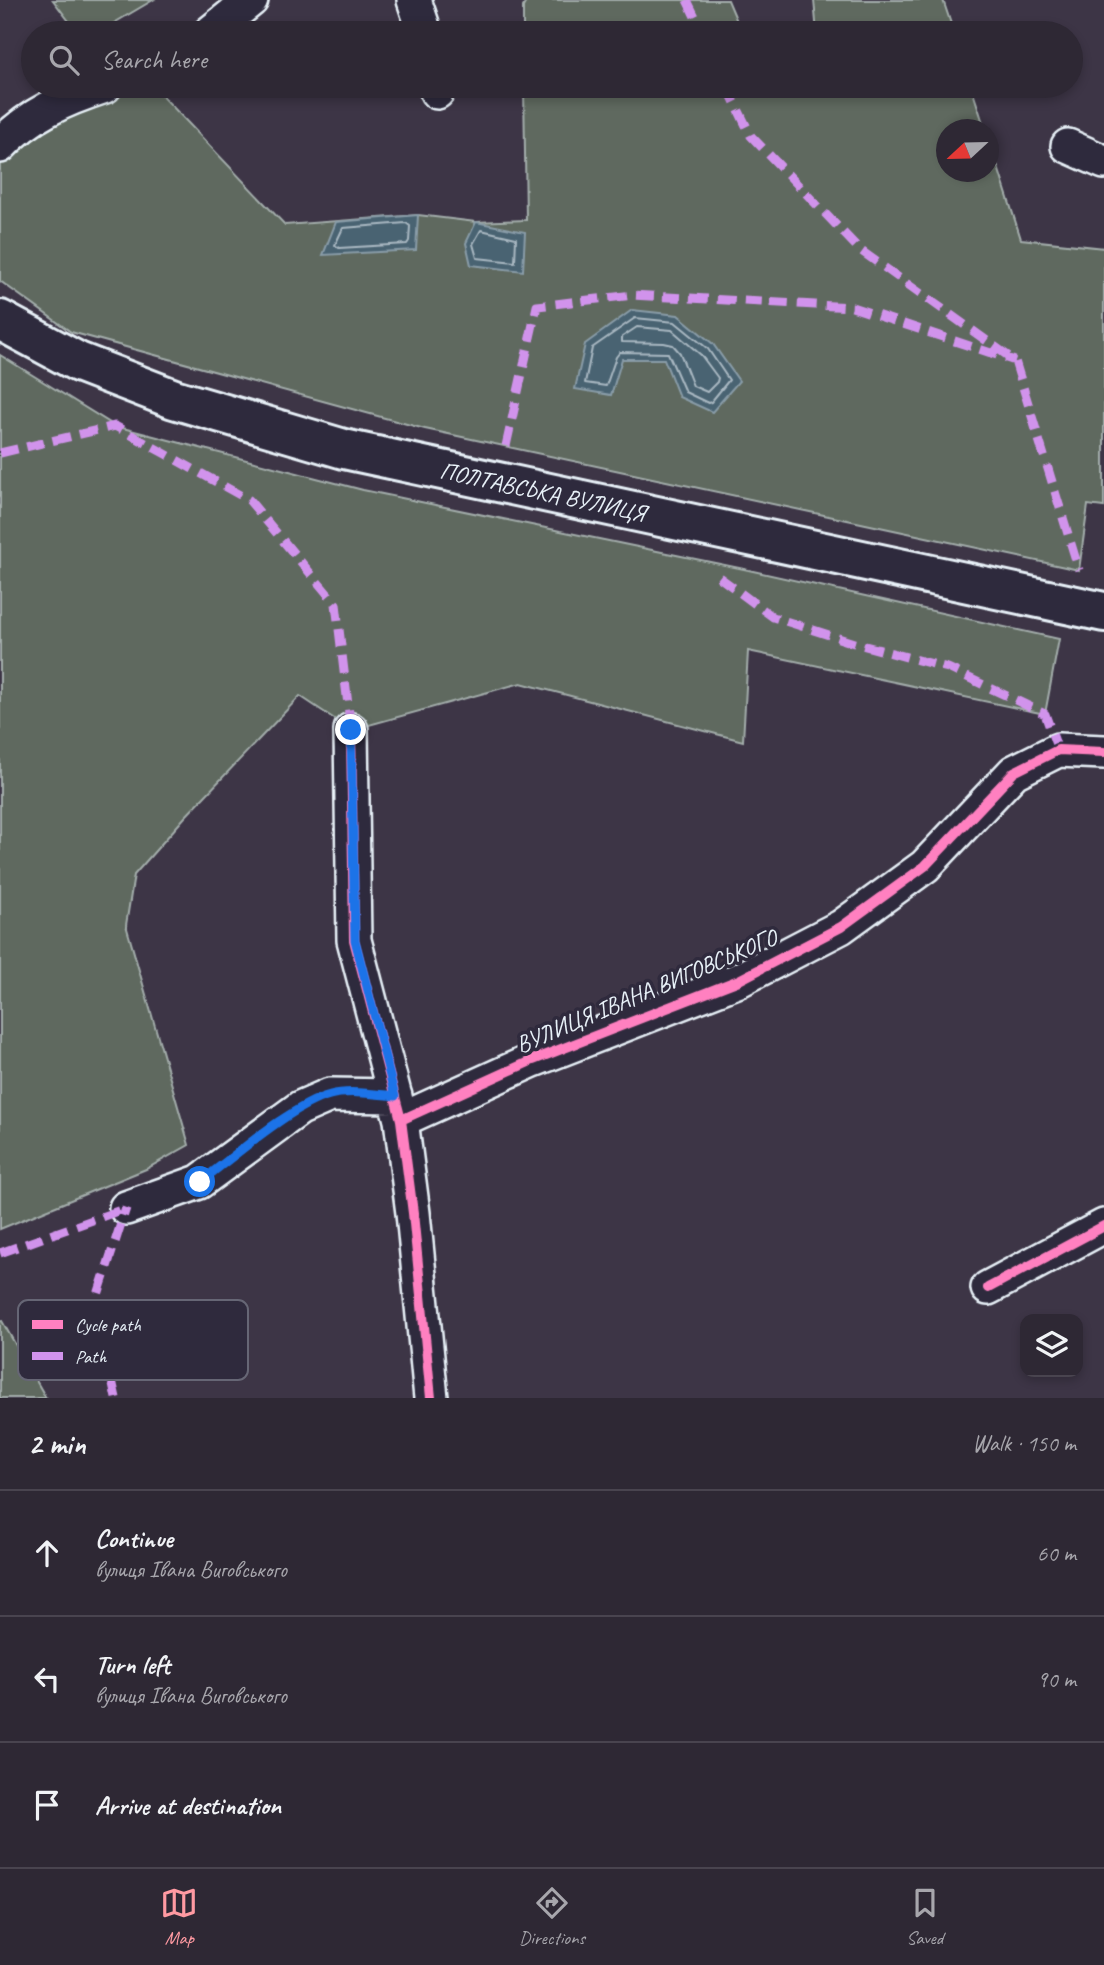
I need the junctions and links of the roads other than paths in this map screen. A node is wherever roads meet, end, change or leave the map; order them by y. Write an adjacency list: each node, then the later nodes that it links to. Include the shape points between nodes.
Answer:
1 (251, 0): 3 (street)
2 (414, 0): 4 (street)
3 (225, 21)
4 (421, 21)
5 (71, 98): 6 (street, via 16,129)
6 (0, 146)
7 (1068, 146): 8 (street)
8 (1104, 163)
9 (0, 320): 10 (main road, ПОЛТАВСЬКА ВУЛИЦЯ, via 78,362 174,399 344,449)
10 (1104, 612)
11 (351, 730): 13 (street, via 355,940)
12 (1104, 752): 13 (street, ВУЛИЦЯ ІВАНА ВИГОВСЬКОГО, via 1058,750 1013,772 925,866 841,928 739,980)
13 (398, 1108): 14 (street, ВУЛИЦЯ ІВАНА ВИГОВСЬКОГО, via 372,1094 330,1095 300,1108 200,1182); 17 (street)
14 (126, 1208)
15 (1104, 1226): 16 (street)
16 (988, 1288)
17 (431, 1398)

